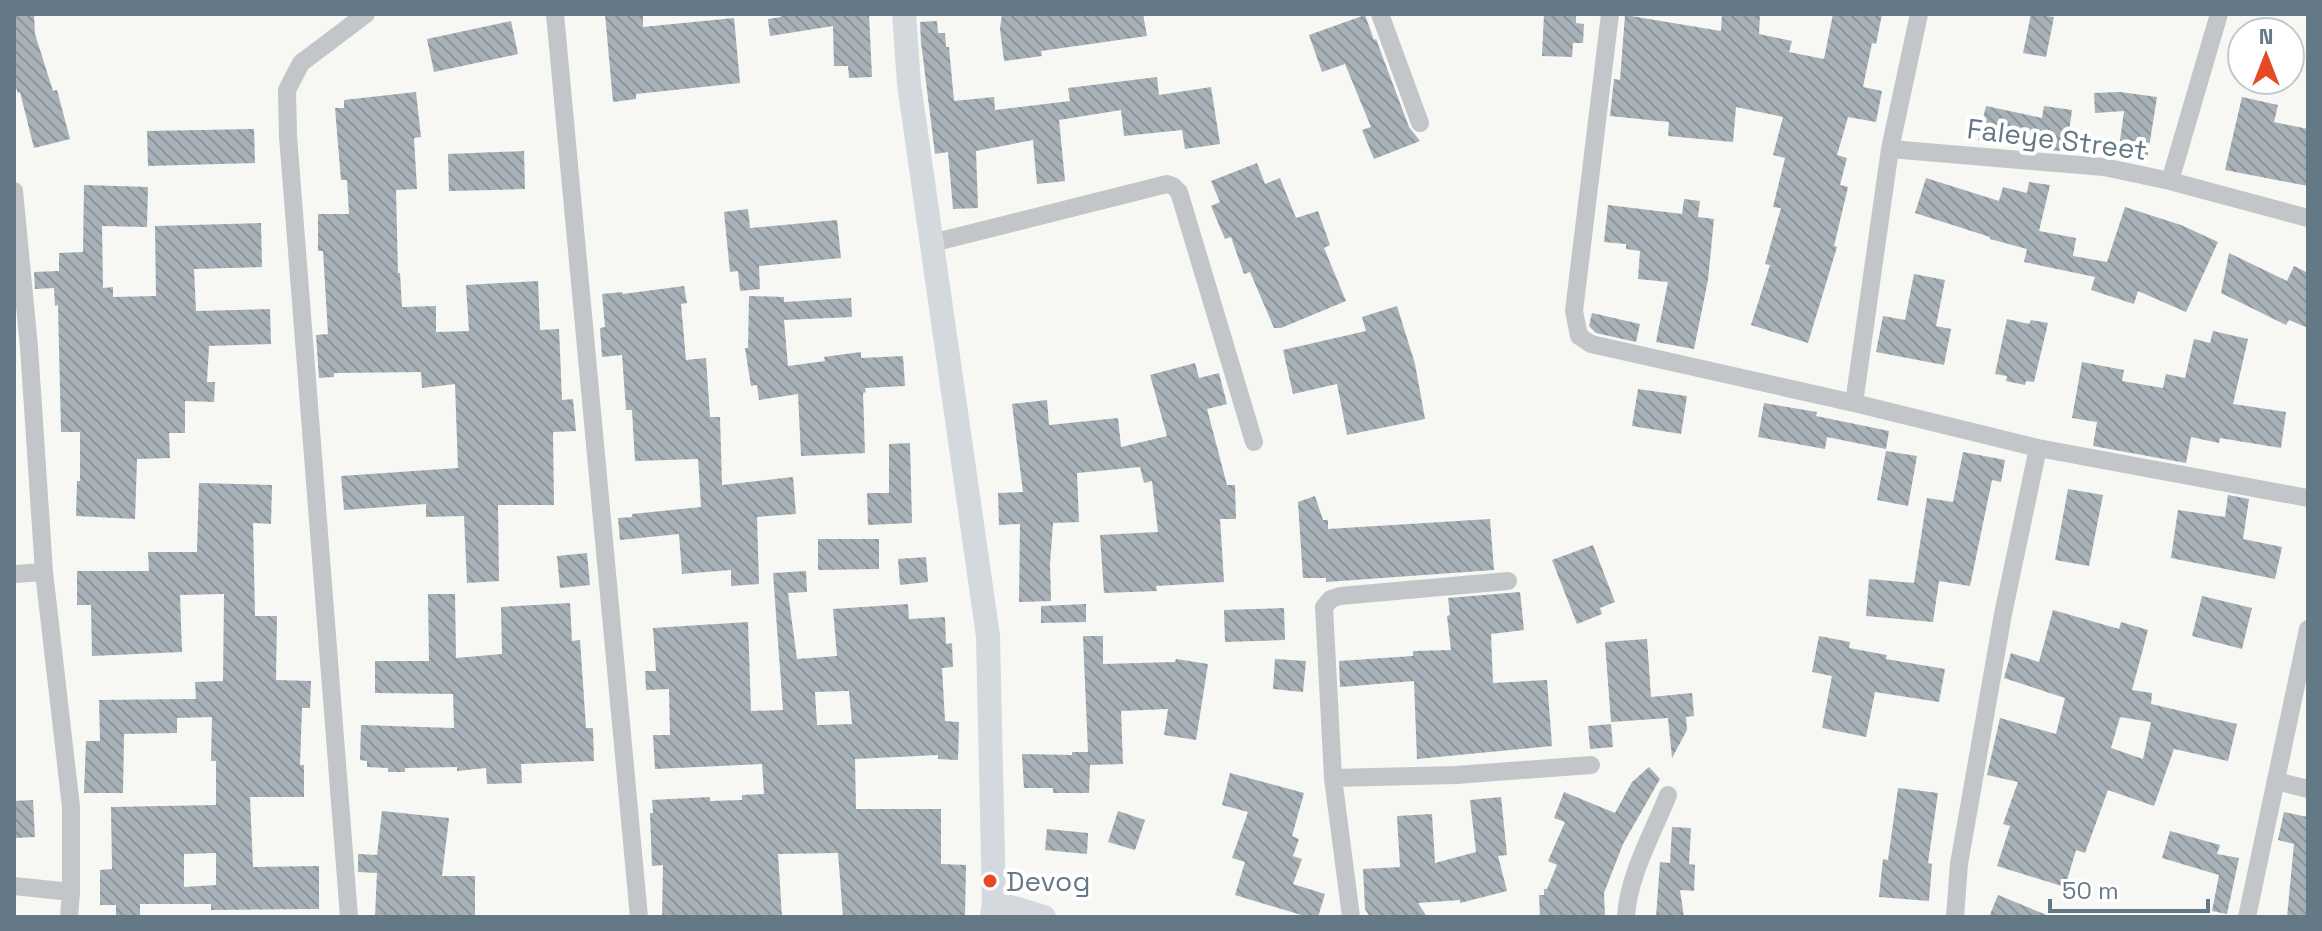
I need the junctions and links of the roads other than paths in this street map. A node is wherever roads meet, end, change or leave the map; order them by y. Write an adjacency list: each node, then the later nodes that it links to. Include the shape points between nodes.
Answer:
1 (366, 14): 32 (street, via 301,63 287,90)
2 (555, 14): 33 (street)
3 (904, 14): 13 (street)
4 (1380, 14): 8 (street)
5 (1610, 14): 15 (street, via 1574,311 1579,336 1591,344)
6 (1919, 14): 9 (street)
7 (2219, 14): 10 (street)
8 (1420, 123)
9 (1890, 149): 10 (street, Faleye Street, via 2104,167); 15 (street)
10 (2170, 181): 12 (street, Faleye Street)
11 (14, 191): 14 (street)
12 (2308, 218)
13 (932, 243): 16 (street, via 1173,186); 30 (street, via 988,636)
14 (20, 315): 19 (street)
15 (1854, 403): 17 (street)
16 (1254, 442)
17 (2038, 448): 18 (street); 37 (street, via 2000,630 1959,864)
18 (2308, 498)
19 (44, 572): 20 (street); 29 (street, via 71,807)
20 (14, 574)
21 (1508, 581): 24 (street, via 1331,599 1324,607)
22 (2308, 629): 25 (street)
23 (1591, 765): 24 (street)
24 (1333, 778): 35 (street)
25 (2276, 781): 26 (street); 38 (street)
26 (2308, 789)
27 (1668, 795): 36 (street, via 1639,866)
28 (14, 886): 29 (street)
29 (71, 892): 31 (street)
30 (993, 910): 34 (street)
31 (69, 917)
32 (349, 917)
33 (639, 917)
34 (1044, 917)
35 (1351, 917)
36 (1626, 917)
37 (1955, 917)
38 (2247, 917)

